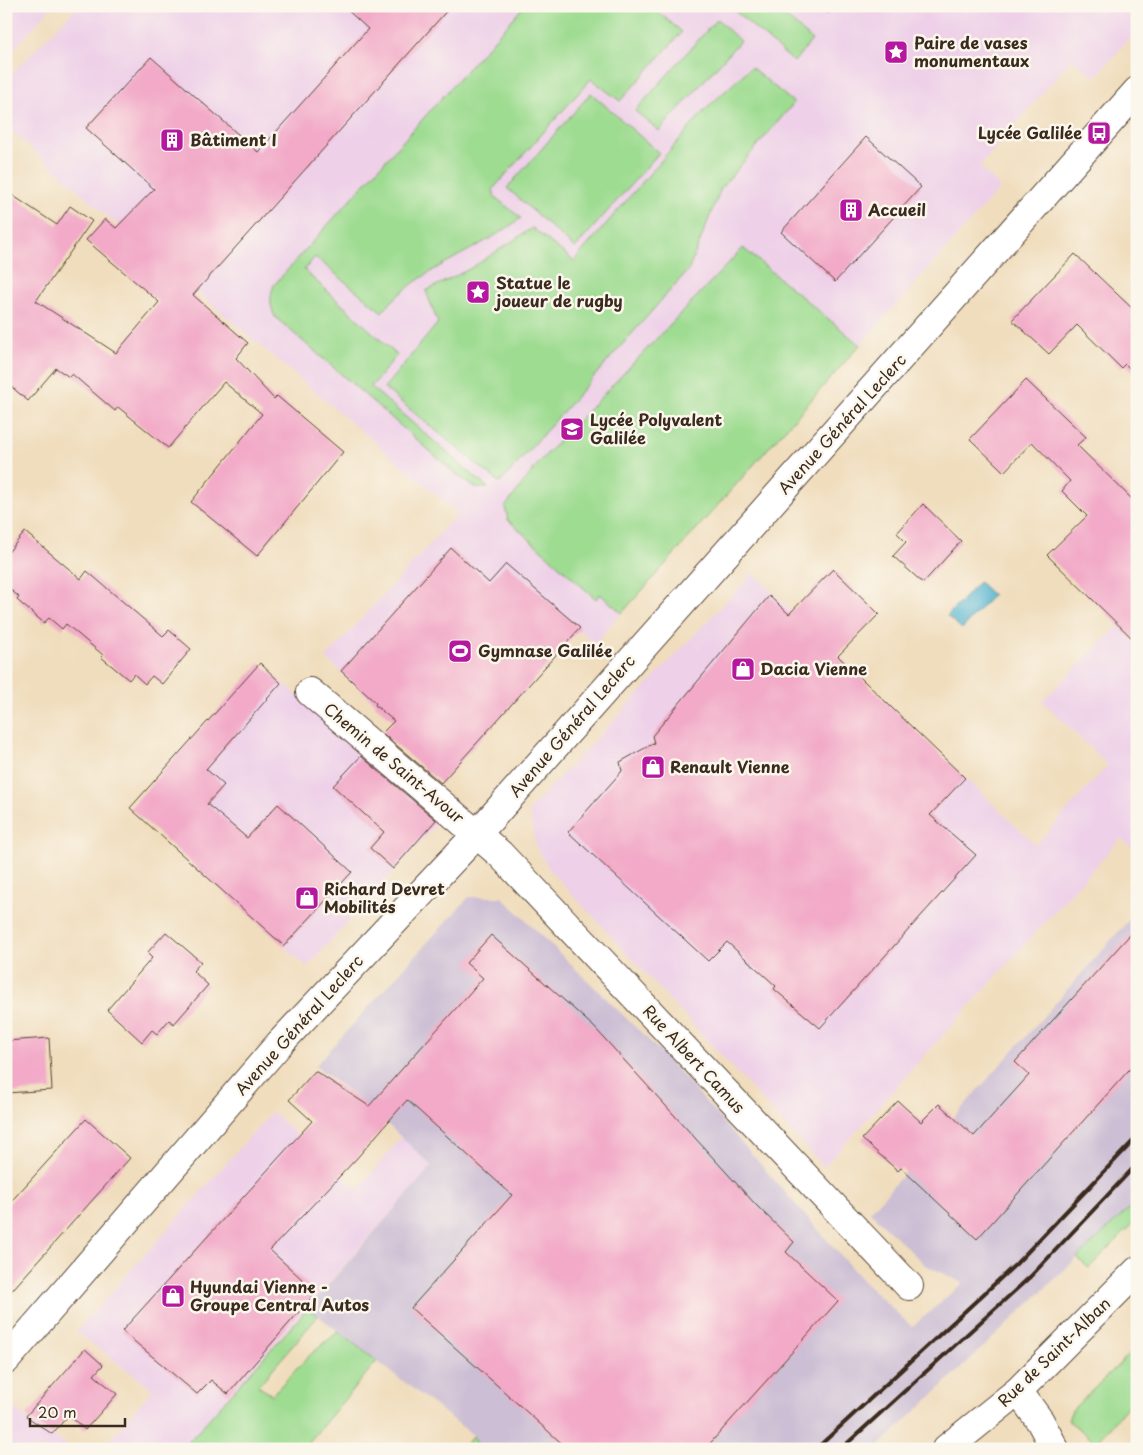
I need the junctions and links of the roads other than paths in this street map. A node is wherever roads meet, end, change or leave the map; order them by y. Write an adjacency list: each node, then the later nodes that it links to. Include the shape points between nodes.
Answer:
1 (1137, 91): 3 (main road, Avenue Général Leclerc)
2 (310, 692): 3 (main road, Chemin de Saint-Avour)
3 (477, 834): 5 (main road, Rue Albert Camus, via 500,854); 6 (main road, Avenue Général Leclerc, via 286,1036)
4 (1137, 1271): 7 (main road, Rue de Saint-Alban)
5 (910, 1286)
6 (6, 1360)
7 (1018, 1391): 8 (main road, Rue de Saint-Alban); 9 (main road)
8 (946, 1449)
9 (1055, 1449)

